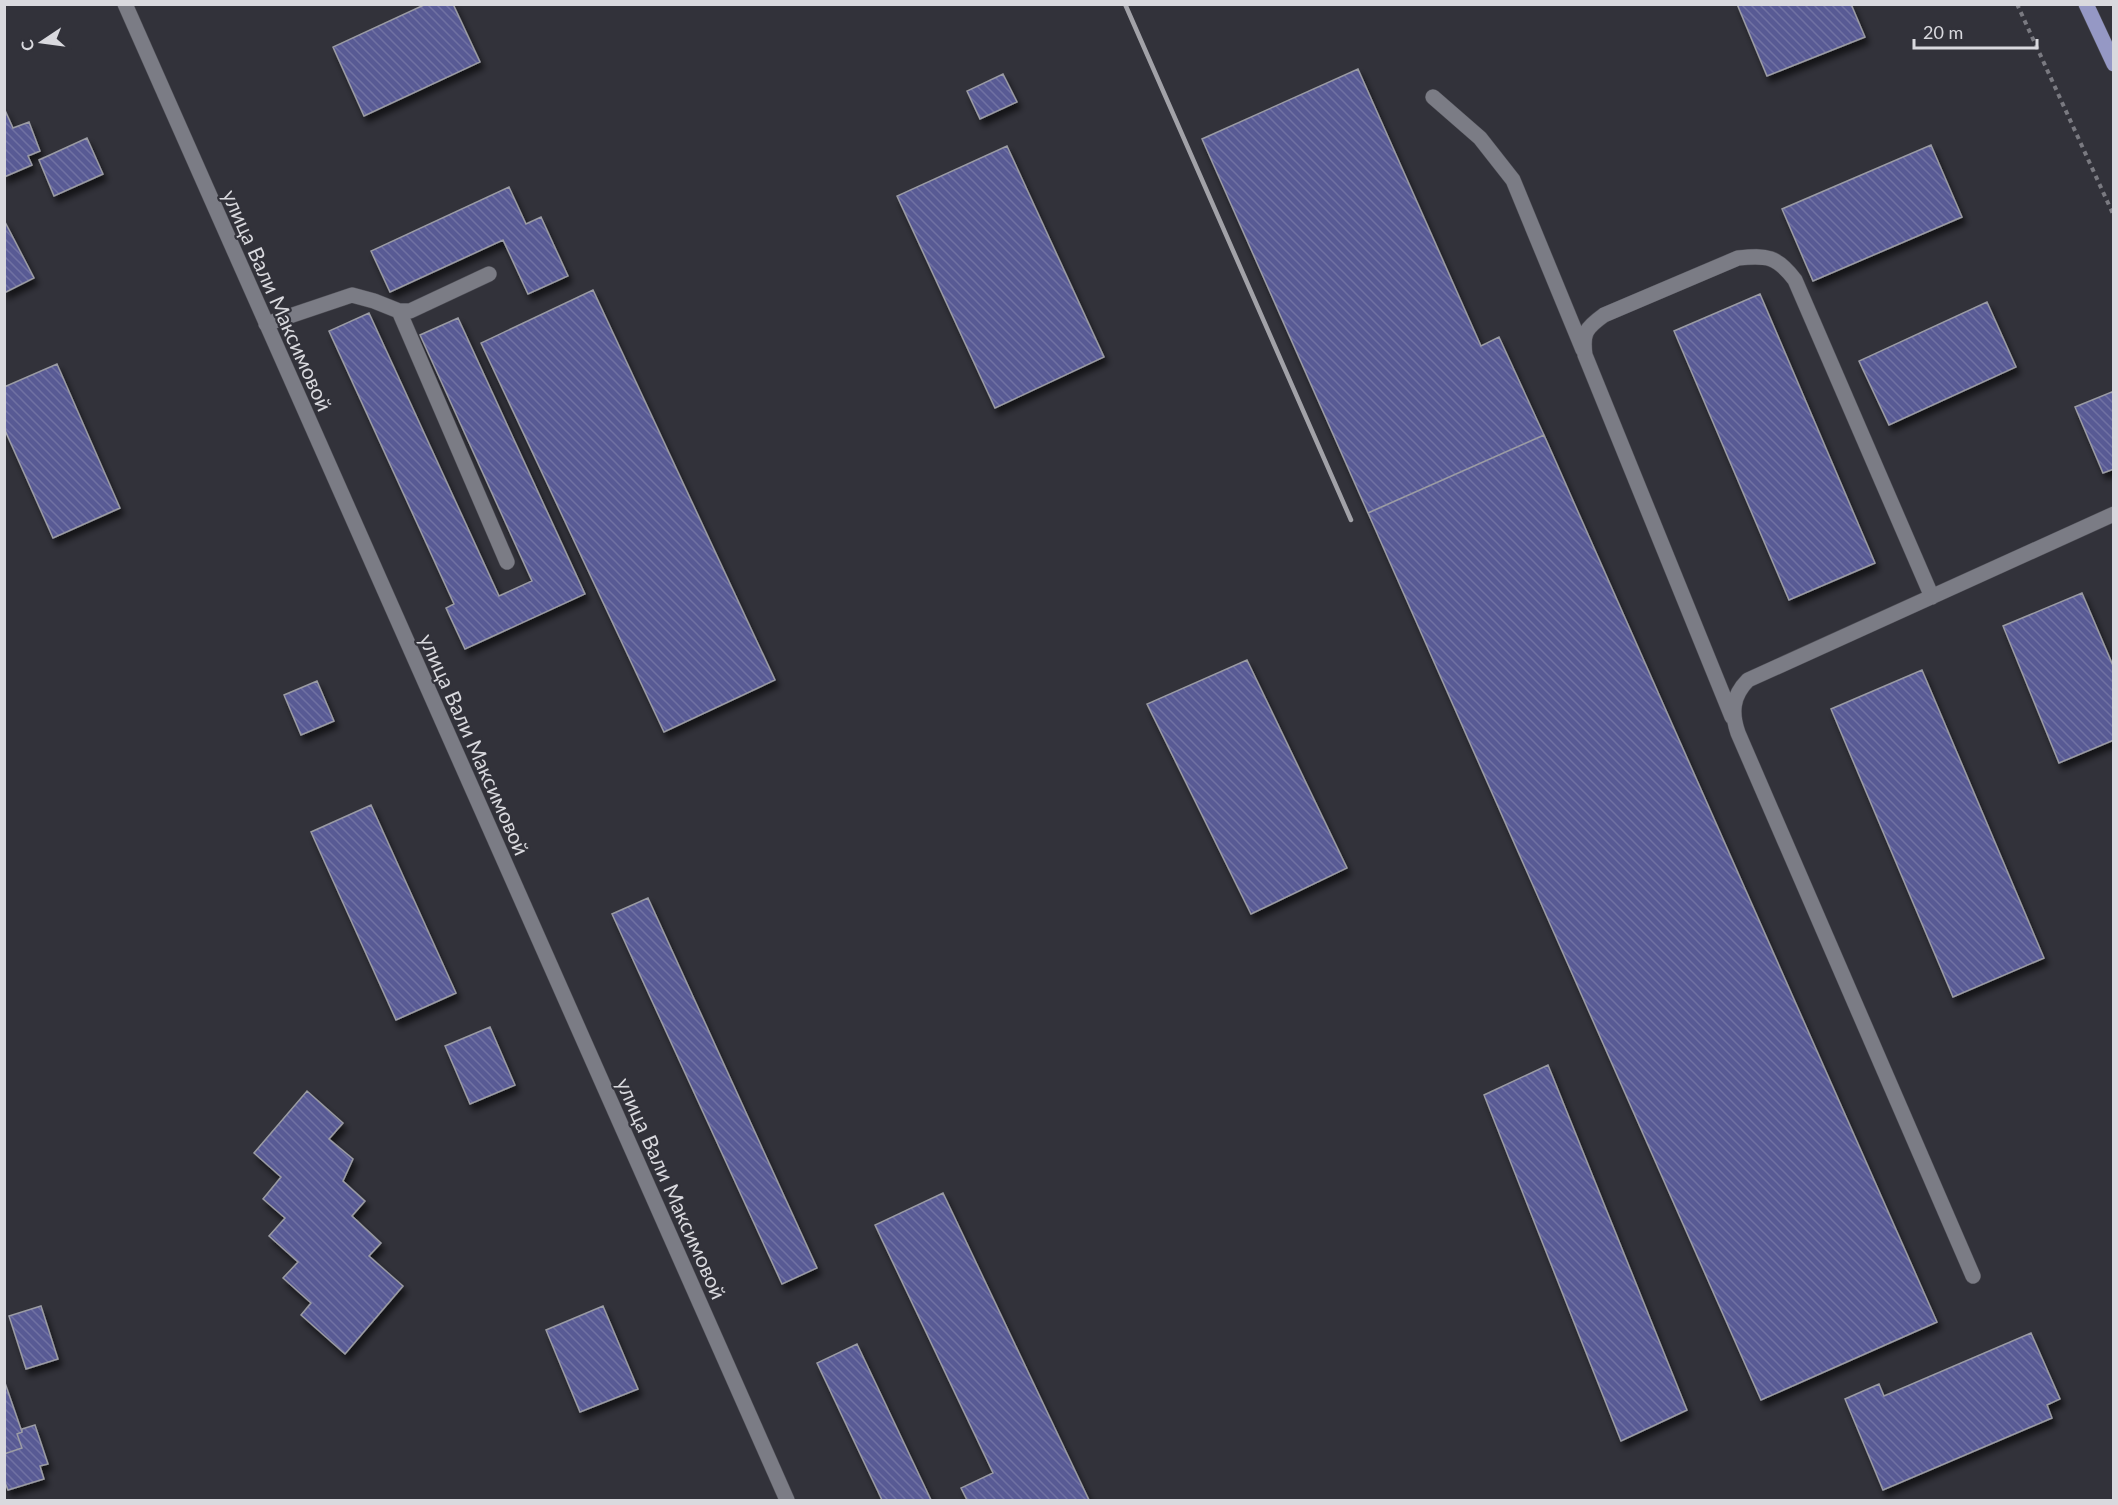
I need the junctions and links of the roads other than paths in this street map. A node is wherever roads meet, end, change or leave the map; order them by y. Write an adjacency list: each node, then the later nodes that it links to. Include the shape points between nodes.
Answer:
1 (125, 4): 7 (street, улица Вали Максимовой)
2 (2086, 4): 3 (main road)
3 (2114, 64)
4 (1433, 97): 8 (street, via 1480,138 1513,180)
5 (489, 274): 6 (street, via 410,311)
6 (399, 311): 7 (street, via 352,296); 10 (street)
7 (266, 324): 14 (street, улица Вали Максимовой)
8 (1585, 355): 11 (street, via 1583,339 1590,325 1604,315 1738,258 1770,258 1784,265 1795,280); 12 (street)
9 (2114, 514): 11 (street)
10 (507, 562)
11 (1932, 597): 12 (street, via 1748,680 1736,696)
12 (1733, 720): 13 (street)
13 (1973, 1276)
14 (787, 1500)

